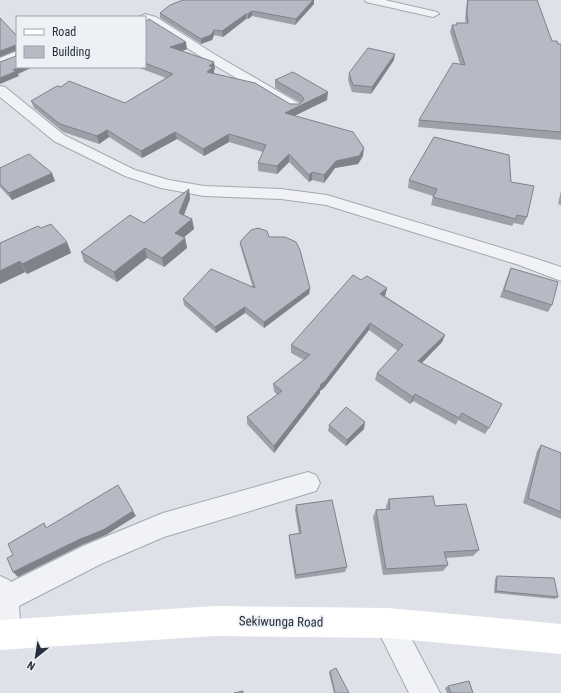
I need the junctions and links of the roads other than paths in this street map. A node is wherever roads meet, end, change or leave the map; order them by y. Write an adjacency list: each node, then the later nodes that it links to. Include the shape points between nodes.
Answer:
1 (370, 0): 2 (street)
2 (433, 14)
3 (146, 18): 7 (street)
4 (16, 55): 5 (street)
5 (0, 62)
6 (0, 90): 8 (street, via 59,138 130,173 167,185 204,191 280,194 327,200)
7 (295, 108)
8 (561, 274)
9 (308, 483): 10 (street, via 163,525)
10 (3, 594): 12 (street)
11 (388, 622): 12 (main road, Sekiwunga Road, via 215,621); 13 (main road, Sekiwunga Road); 14 (street)
12 (4, 635)
13 (561, 639)
14 (425, 693)

